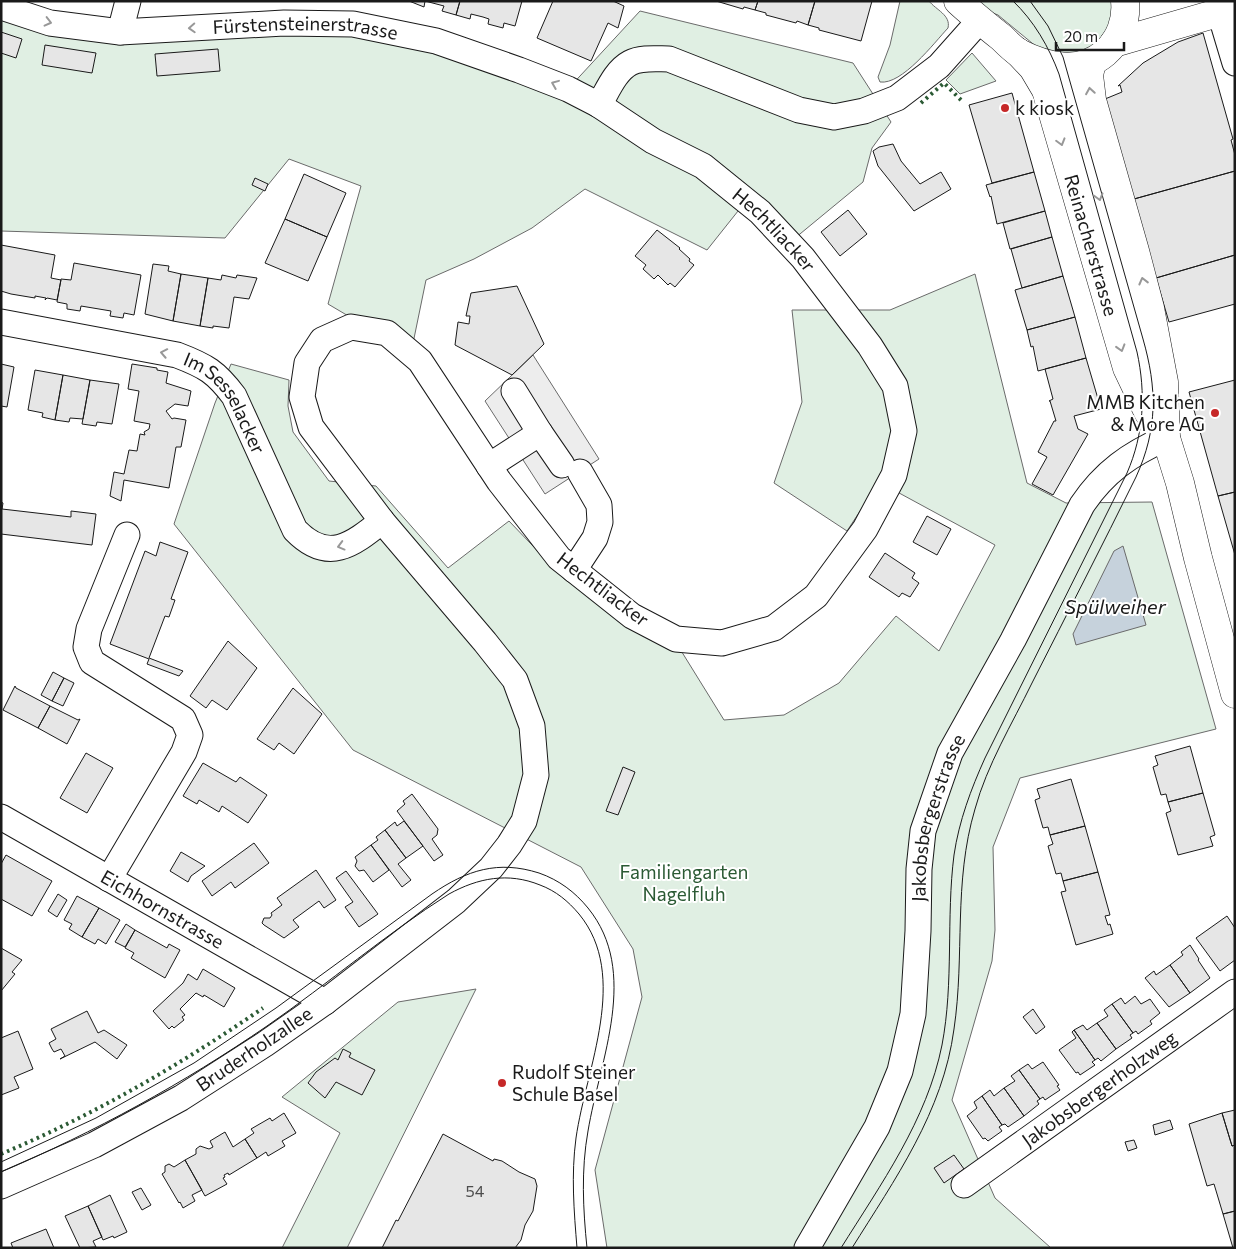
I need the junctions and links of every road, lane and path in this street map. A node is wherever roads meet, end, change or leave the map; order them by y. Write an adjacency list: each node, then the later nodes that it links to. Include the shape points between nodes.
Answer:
1 (128, 1): 7 (street)
2 (958, 1): 6 (main road)
3 (1125, 1): 8 (main road, via 1124,22)
4 (1, 7): 7 (street, Fürstensteinerstrasse, one-way to 7, via 50,23)
5 (1224, 7): 8 (main road); 11 (street)
6 (980, 20): 9 (main road); 13 (street, via 939,66 897,98 864,111 834,117 799,110 669,59 647,58 629,63 617,75)
7 (120, 32): 13 (street, Fürstensteinerstrasse, one-way to 7, via 568,89 436,41 353,24 284,23)
8 (1114, 43): 10 (main road)
9 (1018, 52): 12 (main road); 16 (main road, Reinacherstrasse, one-way to 16, via 1033,68 1046,90 1127,368)
10 (1092, 62): 12 (main road, via 1079,67); 18 (main road, Reinacherstrasse, one-way to 10, via 1164,382 1159,355 1135,251 1092,100 1089,75)
11 (1235, 63)
12 (1061, 66): 16 (street, one-way to 16, via 1140,345 1147,377)
13 (599, 105): 22 (street, Hechtliacker, via 652,141 703,166 760,212 803,258 870,346 895,386 904,431 894,475 865,529 816,596 774,628 722,643 676,639 632,616)
14 (1, 322): 20 (street, Im Sesselacker, one-way to 14, via 343,547 326,549 306,541 295,530 234,396 221,379 202,364 177,355)
15 (514, 391): 17 (street)
16 (1148, 412): 18 (main road, Reinacherstrasse)
17 (540, 433): 19 (street); 22 (street, via 599,505 600,522 595,538)
18 (1166, 438): 23 (main road, Reinacherstrasse); 31 (street, Jakobsbergerstrasse, via 1135,453 1092,490 950,753 923,831 913,1014 900,1072 877,1127)
19 (489, 466): 20 (street, Hechtliacker, via 420,361 387,333 351,327 322,340 307,363 302,397 311,427); 22 (street, Hechtliacker)
20 (382, 521): 25 (street, Hechtliacker, via 515,680 532,726 536,775 524,821)
21 (127, 535): 26 (street, via 89,629 86,647 92,662 183,718 190,735 184,752)
22 (564, 562)
23 (1235, 694)
24 (1, 817): 26 (street, Eichhornstrasse)
25 (484, 876): 28 (street, Bruderholzallee)
26 (109, 879): 28 (street, Eichhornstrasse)
27 (1235, 992): 30 (street, Jakobsbergerholzweg)
28 (325, 1002): 29 (street, Bruderholzallee, via 181,1098 94,1145)
29 (1, 1186)
30 (964, 1186)
31 (807, 1248)

